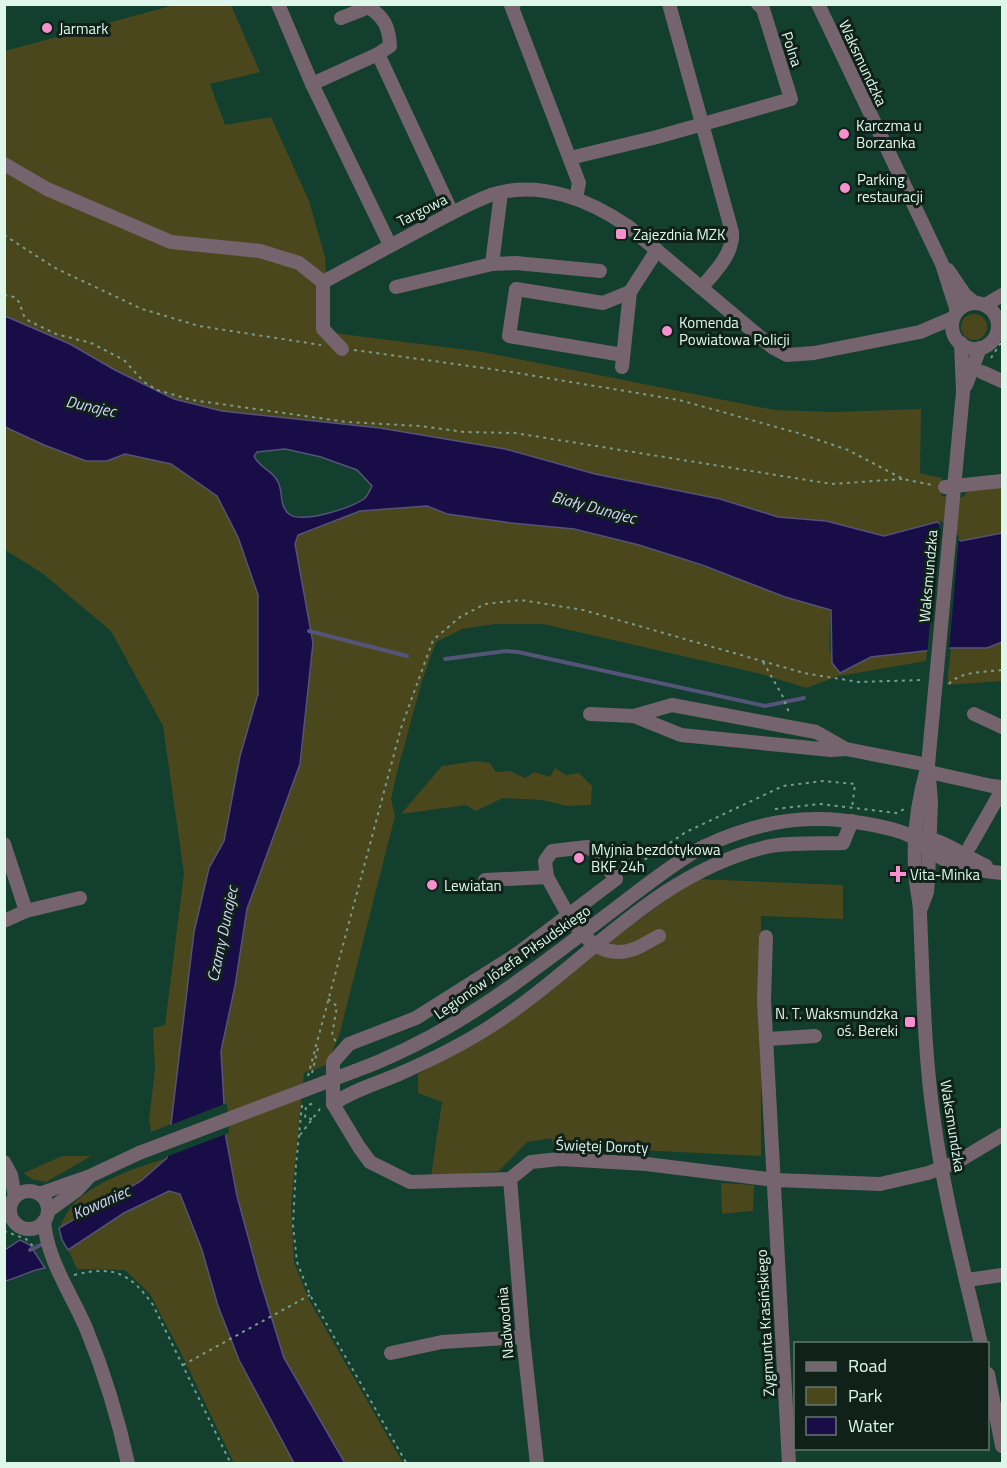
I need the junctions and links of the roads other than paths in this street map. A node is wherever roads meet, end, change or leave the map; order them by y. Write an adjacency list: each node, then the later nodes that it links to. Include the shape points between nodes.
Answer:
1 (278, 4): 8 (street, Targowa)
2 (669, 4): 9 (street)
3 (818, 4): 18 (street, Waksmundzka)
4 (512, 5): 10 (street)
5 (765, 6): 9 (street, Polna, via 791,99)
6 (341, 18): 7 (street, via 369,7 382,16 390,33 390,46)
7 (378, 54): 8 (street); 14 (street)
8 (312, 84): 15 (street, Targowa)
9 (702, 124): 10 (street); 22 (street, via 733,242)
10 (570, 158): 13 (street, via 579,183)
11 (4, 164): 20 (street, via 47,189 171,242 260,251 299,263)
12 (501, 193): 13 (street, Targowa, via 531,191); 14 (street, Targowa); 17 (street)
13 (576, 198): 16 (street, Targowa, via 610,213)
14 (452, 213): 15 (street, Targowa)
15 (390, 245): 20 (street)
16 (657, 250): 22 (street, Targowa); 23 (street)
17 (492, 264): 19 (street); 21 (street)
18 (942, 264): 25 (street, Waksmundzka, via 965,295); 26 (street, Waksmundzka)
19 (600, 271)
20 (323, 282): 31 (street, via 323,329)
21 (396, 287)
22 (701, 288): 28 (street, Targowa, via 787,355)
23 (630, 292): 23 (street, via 622,361 508,336 516,289 603,303)
24 (1002, 295): 25 (street)
25 (980, 304): 26 (street, via 965,305); 27 (street)
26 (955, 315): 28 (street, Targowa); 29 (street, via 952,328)
27 (1000, 317): 30 (street, via 994,337)
28 (920, 332): 29 (street, Targowa)
29 (958, 340): 30 (street, via 970,348); 34 (street, Waksmundzka)
30 (981, 348): 34 (street, Waksmundzka)
31 (342, 349)
32 (982, 372): 33 (street)
33 (1002, 381)
34 (963, 392): 36 (street, Waksmundzka)
35 (1002, 481): 36 (street)
36 (949, 487): 42 (street, Waksmundzka, via 951,512 930,680)
37 (590, 714): 39 (street)
38 (974, 714): 40 (street)
39 (634, 717): 41 (street, via 681,735); 41 (street, via 672,705 816,732)
40 (1002, 727)
41 (846, 749): 42 (street)
42 (929, 768): 43 (street); 45 (street, Waksmundzka, via 931,802)
43 (1002, 788): 47 (street)
44 (852, 821): 45 (street, Legionów Józefa Piłsudskiego); 55 (street, Legionów Józefa Piłsudskiego, via 812,819 766,825 703,847); 58 (street, via 843,843 764,847 697,872)
45 (924, 842): 49 (street, Legionów Józefa Piłsudskiego, via 950,863); 64 (street, Waksmundzka, via 916,880 923,1022)
46 (4, 844): 52 (street)
47 (970, 846)
48 (547, 877): 50 (street); 53 (street); 53 (street, via 545,861 552,850 587,847 596,852 616,879)
49 (1002, 878)
50 (485, 880)
51 (80, 897): 52 (street)
52 (26, 911): 54 (street)
53 (569, 915): 55 (street); 61 (street, via 517,954 416,1018 349,1044 333,1062)
54 (4, 921)
55 (583, 933): 58 (street); 65 (street, Legionów Józefa Piłsudskiego, bridge, via 456,1023 407,1050)
56 (659, 936): 58 (street, via 633,950 606,951)
57 (766, 937): 60 (street, via 764,1000)
58 (594, 945): 61 (street, via 492,1025 436,1058 350,1093)
59 (814, 1036): 60 (street)
60 (768, 1039): 67 (street)
61 (333, 1104): 66 (street, via 370,1162 410,1182)
62 (1002, 1135): 64 (street, Świętej Doroty)
63 (8, 1168): 68 (street); 69 (street)
64 (942, 1168): 67 (street, Świętej Doroty, via 880,1184); 74 (street, Waksmundzka)
65 (90, 1176): 68 (street, Legionów Józefa Piłsudskiego); 70 (street, Legionów Józefa Piłsudskiego)
66 (510, 1179): 67 (street, Świętej Doroty, via 531,1162 560,1159 646,1164); 75 (street, Nadwodnia)
67 (775, 1180): 80 (street, Zygmunta Krasińskiego, via 779,1294)
68 (35, 1192): 69 (street, via 22,1192); 70 (street, via 46,1201)
69 (10, 1203): 71 (street)
70 (46, 1216): 71 (street, via 36,1227); 72 (street)
71 (18, 1229): 72 (street)
72 (50, 1252): 81 (street, via 102,1368)
73 (1002, 1275): 74 (street)
74 (967, 1280): 76 (street, Waksmundzka)
75 (522, 1337): 77 (street, via 442,1342); 82 (street, Nadwodnia)
76 (981, 1342)
77 (391, 1353)
78 (989, 1384): 79 (street)
79 (1002, 1446)
80 (792, 1447): 83 (street, Zygmunta Krasińskiego)
81 (128, 1464)
82 (537, 1464)
83 (789, 1464)

